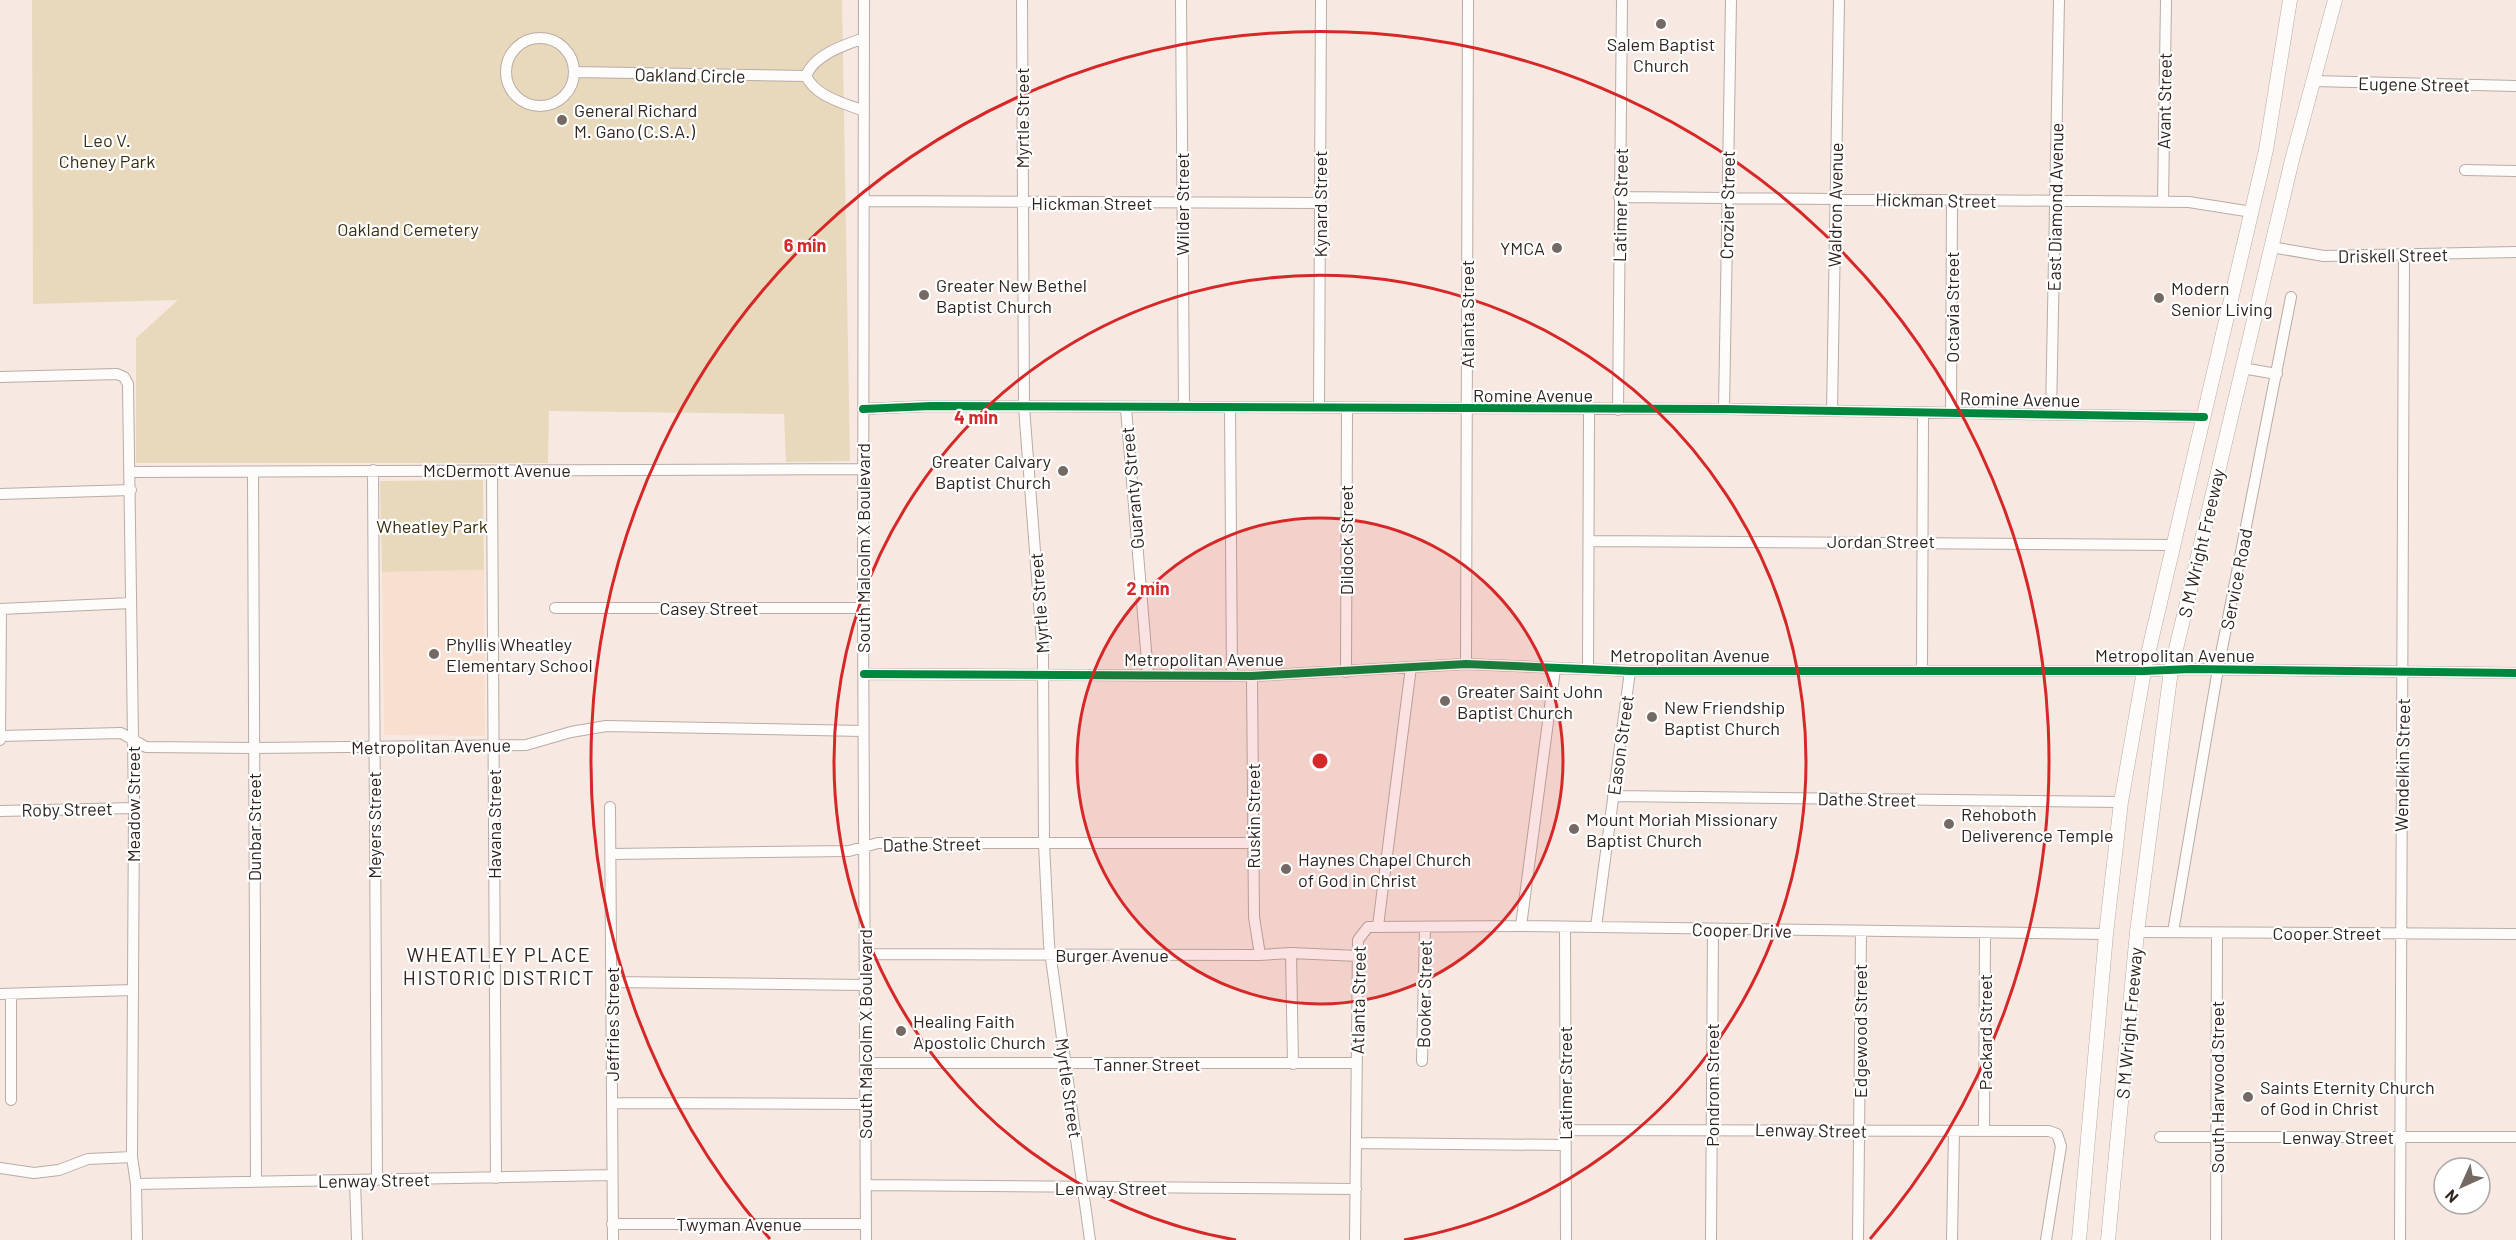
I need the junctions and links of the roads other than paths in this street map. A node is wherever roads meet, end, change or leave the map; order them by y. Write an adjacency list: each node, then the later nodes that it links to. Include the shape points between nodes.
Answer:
1 (864, 0): 13 (street, South Malcolm X Boulevard)
2 (1022, 0): 28 (street, Myrtle Street)
3 (1181, 0): 29 (street, Wilder Street)
4 (1321, 0): 30 (street, Kynard Street)
5 (1468, 0): 47 (street, Atlanta Street)
6 (1622, 0): 21 (street, Latimer Street)
7 (1731, 0): 22 (street, Crozier Street)
8 (1839, 0): 23 (street, Waldron Avenue)
9 (2059, 0): 26 (street, East Diamond Avenue)
10 (2166, 0): 27 (street, Avant Street)
11 (2290, 0): 31 (main road, S M Wright Freeway)
12 (2335, 0): 16 (main road, S M Wright Freeway)
13 (864, 38): 15 (street, via 824,57 812,65); 18 (street, South Malcolm X Boulevard)
14 (575, 72): 14 (street, via 568,52 555,41 542,38 521,43 511,53 505,74 518,99 542,107 553,105 566,95); 15 (street, Oakland Circle)
15 (806, 76): 18 (street, via 823,94)
16 (2313, 81): 17 (street, Eugene Street); 32 (main road, S M Wright Freeway)
17 (2516, 86)
18 (864, 111): 24 (street, South Malcolm X Boulevard)
19 (2466, 170): 20 (street)
20 (2516, 171)
21 (1619, 197): 22 (street, Hickman Street); 49 (street, Latimer Street)
22 (1727, 197): 23 (street, Hickman Street); 46 (street, Crozier Street)
23 (1835, 198): 25 (street, Hickman Street); 50 (street, Waldron Avenue)
24 (864, 201): 28 (street, Hickman Street); 44 (street, South Malcolm X Boulevard)
25 (1952, 201): 26 (street, Hickman Street); 51 (street, Octavia Street)
26 (2055, 202): 27 (street, Hickman Street); 53 (street, East Diamond Avenue)
27 (2163, 202): 31 (street, Hickman Street, via 2216,204)
28 (1023, 203): 29 (street, Hickman Street); 39 (street, Myrtle Street)
29 (1182, 203): 30 (street, Hickman Street); 40 (street, Wilder Street)
30 (1320, 203): 41 (street, Kynard Street)
31 (2252, 212): 54 (main road, S M Wright Freeway)
32 (2271, 247): 34 (street, Driskell Street, via 2324,256); 36 (main road, S M Wright Freeway)
33 (2516, 252): 34 (street, Driskell Street)
34 (2404, 255): 79 (street, Wendelkin Street)
35 (2291, 297): 37 (street, Service Road)
36 (2242, 368): 37 (street); 76 (main road, S M Wright Freeway)
37 (2277, 374): 73 (street, Service Road)
38 (0, 377): 58 (street, Meadow Street, via 124,377 128,384)
39 (1024, 407): 44 (street, Romine Avenue); 45 (street, Romine Avenue); 82 (street, Myrtle Street)
40 (1184, 407): 42 (street, Romine Avenue); 45 (street, Romine Avenue)
41 (1319, 407): 42 (street, Romine Avenue); 43 (street, Romine Avenue)
42 (1230, 408): 84 (street)
43 (1347, 408): 47 (street, Romine Avenue); 78 (street, Dildock Street)
44 (863, 409): 55 (street, South Malcolm X Boulevard)
45 (1126, 409): 83 (street, Guaranty Street)
46 (1724, 409): 49 (street, Romine Avenue); 50 (street, Romine Avenue)
47 (1466, 410): 48 (street, Romine Avenue); 69 (street, Atlanta Street)
48 (1589, 410): 49 (street, Romine Avenue); 62 (street)
49 (1618, 410)
50 (1832, 411): 52 (street, Romine Avenue)
51 (1951, 413): 52 (street, Romine Avenue); 53 (street, Romine Avenue)
52 (1923, 414): 63 (street)
53 (2051, 415): 54 (street, Romine Avenue)
54 (2204, 417): 64 (main road, S M Wright Freeway)
55 (864, 469): 57 (street, McDermott Avenue); 67 (street, South Malcolm X Boulevard)
56 (374, 470): 57 (street, McDermott Avenue); 59 (street, McDermott Avenue); 90 (street, Meyers Street)
57 (492, 471): 89 (street, Havana Street)
58 (131, 472): 59 (street, McDermott Avenue); 60 (street, Meadow Street)
59 (252, 472): 91 (street, Dunbar Street)
60 (131, 490): 61 (street); 65 (street, Meadow Street)
61 (0, 494)
62 (1588, 541): 63 (street, Jordan Street); 72 (street)
63 (1921, 541): 64 (street, Jordan Street); 75 (street)
64 (2174, 545): 77 (main road, S M Wright Freeway)
65 (131, 603): 68 (street); 88 (street, Meadow Street)
66 (555, 608): 67 (street, Casey Street)
67 (863, 608): 81 (street, South Malcolm X Boulevard)
68 (1, 609): 87 (street)
69 (1466, 664): 70 (street, Metropolitan Avenue); 71 (street, Metropolitan Avenue)
70 (1411, 667): 78 (street, Metropolitan Avenue); 101 (street, Atlanta Street)
71 (1555, 669): 72 (street, Metropolitan Avenue); 102 (street)
72 (1588, 669): 74 (street, Metropolitan Avenue)
73 (2218, 669): 76 (street, Metropolitan Avenue); 79 (street, Metropolitan Avenue); 109 (street, Service Road)
74 (1630, 670): 75 (street, Metropolitan Avenue); 92 (street, Eason Street)
75 (1922, 670): 77 (street, Metropolitan Avenue)
76 (2171, 670): 77 (street, Metropolitan Avenue); 108 (main road, S M Wright Freeway)
77 (2144, 671): 93 (main road, S M Wright Freeway)
78 (1346, 672): 85 (street, Metropolitan Avenue)
79 (2403, 672): 80 (street, Metropolitan Avenue); 111 (street, Wendelkin Street)
80 (2516, 673)
81 (864, 674): 82 (street, Metropolitan Avenue); 86 (street, South Malcolm X Boulevard)
82 (1044, 674): 83 (street, Metropolitan Avenue); 97 (street, Myrtle Street)
83 (1148, 674): 84 (street, Metropolitan Avenue)
84 (1232, 675): 85 (street, Metropolitan Avenue)
85 (1252, 676): 98 (street, Ruskin Street)
86 (863, 731): 89 (street, Metropolitan Avenue, via 606,726 525,744); 99 (street, South Malcolm X Boulevard)
87 (0, 737): 88 (street, Metropolitan Avenue, via 121,733)
88 (133, 740): 91 (street, Metropolitan Avenue, via 146,747); 95 (street, Meadow Street)
89 (494, 745): 90 (street, Metropolitan Avenue); 146 (street, Havana Street)
90 (373, 746): 91 (street, Metropolitan Avenue); 147 (street, Meyers Street)
91 (254, 748): 148 (street, Dunbar Street)
92 (1613, 796): 93 (street, Dathe Street); 105 (street, Eason Street)
93 (2121, 802): 112 (main road, S M Wright Freeway)
94 (610, 807): 100 (street, Jeffries Street)
95 (134, 808): 96 (street, Roby Street); 122 (street, Meadow Street)
96 (0, 811)
97 (1044, 843): 98 (street, Dathe Street); 99 (street, Dathe Street, via 878,843); 117 (street, Myrtle Street)
98 (1253, 843): 118 (street, Ruskin Street, via 1254,917)
99 (865, 847): 100 (street, Dathe Street, via 849,851); 116 (street, South Malcolm X Boulevard)
100 (611, 854): 120 (street, Jeffries Street)
101 (1378, 926): 103 (street, Cooper Drive); 119 (street, Atlanta Street, via 1363,931 1358,940)
102 (1521, 926): 103 (street, Cooper Drive); 104 (street, Cooper Drive)
103 (1425, 927): 124 (street, Booker Street)
104 (1565, 927): 105 (street, Cooper Drive); 133 (street, Latimer Street)
105 (1596, 927): 106 (street, Cooper Drive)
106 (1713, 929): 107 (street, Cooper Drive); 132 (street, Pondrom Street)
107 (1861, 931): 110 (street, Cooper Drive); 134 (street, Edgewood Street)
108 (2137, 932): 109 (street, Cooper Street); 168 (main road, S M Wright Freeway)
109 (2173, 932): 113 (street, Cooper Street)
110 (1985, 933): 112 (street, Cooper Drive); 136 (street, Packard Street)
111 (2401, 933): 113 (street, Cooper Street); 114 (street, Cooper Street); 139 (street, Wendelkin Street)
112 (2106, 934): 167 (main road, S M Wright Freeway)
113 (2217, 934): 138 (street, South Harwood Street)
114 (2516, 934)
115 (1291, 953): 118 (street, Burger Avenue); 119 (street, Burger Avenue); 128 (street)
116 (865, 954): 117 (street, Burger Avenue); 121 (street, South Malcolm X Boulevard)
117 (1050, 955): 118 (street, Burger Avenue); 127 (street, Myrtle Street)
118 (1260, 956)
119 (1358, 957): 126 (street, Atlanta Street)
120 (612, 982): 121 (street); 130 (street, Jeffries Street)
121 (865, 985): 125 (street, South Malcolm X Boulevard)
122 (133, 990): 123 (street); 143 (street, Meadow Street)
123 (5, 994): 129 (street)
124 (1422, 1061)
125 (865, 1063): 127 (street, Tanner Street); 131 (street, South Malcolm X Boulevard)
126 (1357, 1063): 128 (street, Tanner Street); 141 (street, Atlanta Street)
127 (1065, 1064): 128 (street, Tanner Street); 152 (street, Myrtle Street)
128 (1293, 1064)
129 (11, 1100)
130 (613, 1103): 131 (street); 145 (street, Jeffries Street)
131 (865, 1104): 151 (street, South Malcolm X Boulevard)
132 (1712, 1128): 133 (street, Lenway Street); 134 (street, Lenway Street); 163 (street, Pondrom Street)
133 (1565, 1130): 142 (street, Latimer Street)
134 (1859, 1131): 135 (street, Lenway Street); 164 (street, Edgewood Street)
135 (1954, 1131): 136 (street, Lenway Street); 165 (street)
136 (1984, 1131): 166 (street, Lenway Street, via 2057,1134 2061,1146)
137 (2160, 1137): 138 (street, Lenway Street)
138 (2217, 1137): 139 (street, Lenway Street); 169 (street, South Harwood Street)
139 (2401, 1137): 140 (street, Lenway Street); 170 (street, Wendelkin Street)
140 (2516, 1137)
141 (1356, 1143): 142 (street); 153 (street, Atlanta Street)
142 (1565, 1145): 162 (street, Latimer Street)
143 (132, 1157): 144 (street, via 88,1159 59,1170 34,1173); 150 (street, Meadow Street)
144 (0, 1168)
145 (612, 1175): 146 (street, Lenway Street); 154 (street, Jeffries Street)
146 (496, 1178): 147 (street, Lenway Street)
147 (376, 1180): 149 (street, Lenway Street)
148 (256, 1181): 149 (street, Lenway Street); 150 (street, Lenway Street)
149 (355, 1181): 157 (street)
150 (136, 1184): 156 (street, Meadow Street)
151 (866, 1185): 152 (street, Lenway Street); 155 (street, South Malcolm X Boulevard)
152 (1083, 1188): 153 (street, Lenway Street); 160 (street, Myrtle Street)
153 (1356, 1189): 161 (street, Atlanta Street)
154 (612, 1224): 155 (street, Twyman Avenue); 158 (street, Jeffries Street)
155 (866, 1224): 159 (street, South Malcolm X Boulevard)
156 (137, 1240)
157 (357, 1240)
158 (613, 1240)
159 (866, 1240)
160 (1090, 1240)
161 (1355, 1240)
162 (1566, 1240)
163 (1711, 1240)
164 (1858, 1240)
165 (1952, 1240)
166 (2046, 1240)
167 (2079, 1240)
168 (2108, 1240)
169 (2216, 1240)
170 (2400, 1240)

